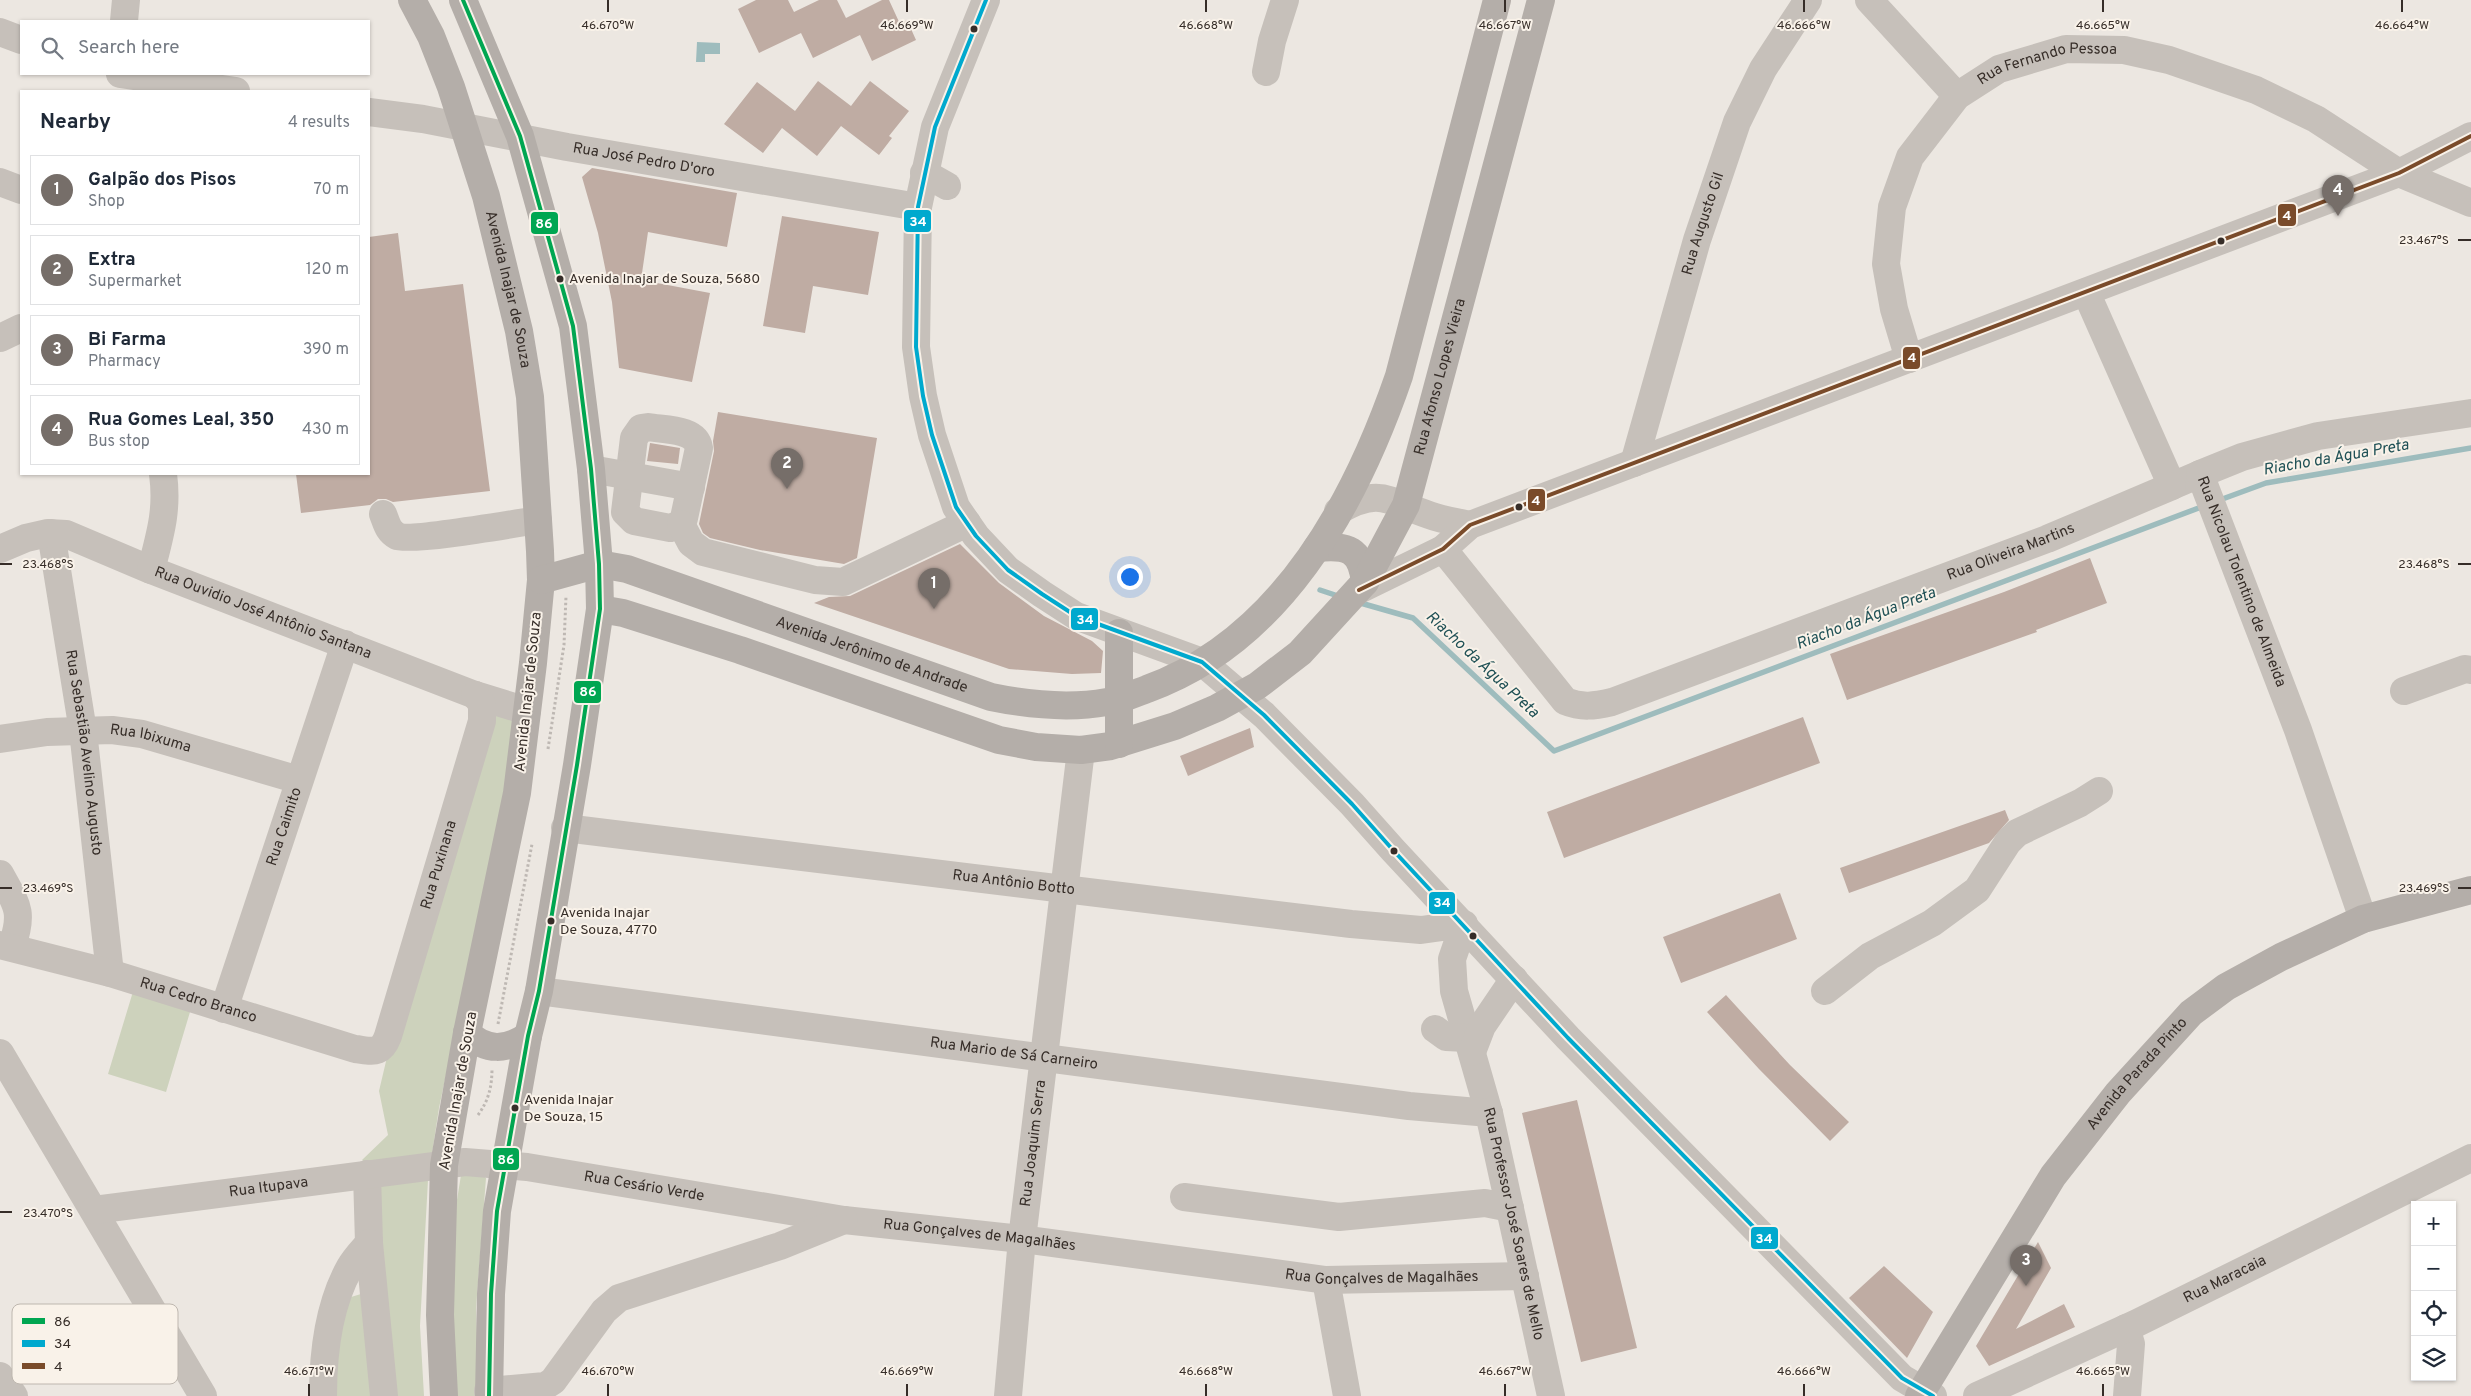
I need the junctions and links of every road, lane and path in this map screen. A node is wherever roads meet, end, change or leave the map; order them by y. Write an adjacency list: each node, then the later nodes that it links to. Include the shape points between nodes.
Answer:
1 (126, 0): 10 (street)
2 (412, 0): 20 (main road, Avenida Inajar de Souza, via 431,36)
3 (463, 0): 21 (main road)
4 (986, 0): 23 (street, via 935,127)
5 (1285, 0): 13 (street)
6 (1497, 0): 43 (main road, via 1399,376 1362,471)
7 (1541, 0): 42 (main road, Rua Afonso Lopes Vieira)
8 (1808, 0): 35 (street, Rua Augusto Gil, via 1763,69 1737,122 1697,240)
9 (1869, 0): 18 (street)
10 (124, 20)
11 (0, 32): 12 (street)
12 (20, 40)
13 (1266, 72)
14 (120, 75): 16 (street)
15 (127, 75): 17 (street)
16 (121, 90)
17 (229, 90)
18 (1958, 96): 24 (street, Rua Fernando Pessoa, via 1999,69 2066,49 2124,50 2169,60 2256,90 2316,119); 33 (street, Rua Fernando Pessoa, via 1910,156 1892,207 1886,264 1894,308)
19 (370, 112): 20 (street, Rua José Pedro D'oro)
20 (463, 126): 21 (street, Rua José Pedro D'oro); 45 (main road, Avenida Inajar de Souza, via 486,196 519,331 530,397)
21 (520, 136): 29 (street, Rua José Pedro D'oro, via 567,147); 36 (main road, via 573,326)
22 (2471, 136): 24 (street)
23 (924, 173): 26 (street); 29 (street)
24 (2399, 173): 28 (street, Rua Fernando Pessoa); 30 (street)
25 (0, 182): 27 (street)
26 (948, 186)
27 (20, 190)
28 (2471, 204)
29 (918, 207): 46 (street, via 916,347 923,396 944,476 956,507)
30 (2086, 292): 33 (street); 40 (street, Rua Nicolau Tolentino de Almeida)
31 (20, 328): 32 (street)
32 (0, 338)
33 (1909, 359): 35 (street)
34 (2471, 414): 37 (street, via 2318,436 2242,457)
35 (1634, 463): 48 (street)
36 (590, 469): 39 (street); 53 (main road)
37 (2200, 474): 40 (street, Rua Nicolau Tolentino de Almeida); 79 (street, Rua Nicolau Tolentino de Almeida, via 2294,721)
38 (163, 475): 54 (street, via 164,521)
39 (629, 476): 41 (street); 41 (street, via 634,438 641,428 690,434 699,448); 47 (street, via 625,505 628,518 670,528)
40 (2172, 486): 52 (street, Rua Oliveira Martins, via 2047,539 1594,706 1579,706 1566,701)
41 (691, 487): 47 (street)
42 (1406, 505): 43 (street, via 1393,500 1366,499); 48 (street, via 1428,515); 56 (main road, Rua Afonso Lopes Vieira)
43 (1338, 511): 50 (main road)
44 (383, 514): 45 (street, via 389,530 400,537)
45 (538, 520): 55 (main road, Avenida Inajar de Souza)
46 (967, 523): 47 (street, via 842,582 815,580 703,552 691,543); 58 (street, via 1015,575 1076,616)
47 (681, 524)
48 (1470, 525): 52 (street)
49 (52, 533): 51 (street, Rua Ouvidio José Antônio Santana, via 26,538); 54 (street, Rua Ouvidio José Antônio Santana, via 66,534); 69 (street, Rua Sebastião Avelino Augusto)
50 (1317, 548): 56 (main road, via 1344,548 1358,556 1363,565); 61 (main road, via 1269,610 1236,640)
51 (0, 549)
52 (1443, 549): 56 (street)
53 (599, 564): 55 (main road, Avenida Jerônimo de Andrade); 57 (main road); 60 (main road, Avenida Jerônimo de Andrade, via 627,569)
54 (151, 570): 59 (street, Rua Ouvidio José Antônio Santana)
55 (541, 580): 68 (main road, Avenida Inajar de Souza)
56 (1362, 586): 66 (main road, Rua Afonso Lopes Vieira, via 1300,653)
57 (600, 609): 64 (main road, via 623,612); 75 (main road)
58 (1119, 633): 61 (street); 67 (main road)
59 (345, 644): 65 (street, Rua Ouvidio José Antônio Santana); 73 (street, Rua Caimito)
60 (877, 657): 64 (main road, via 865,660 857,669 855,681); 67 (main road, Avenida Jerônimo de Andrade, via 991,697 1033,705 1075,706)
61 (1202, 662): 66 (street); 67 (main road, Avenida Jerônimo de Andrade, via 1174,679)
62 (2471, 670): 63 (street, via 2465,669)
63 (2404, 691)
64 (859, 692): 72 (main road, via 999,740)
65 (475, 695): 68 (street, Rua Ouvidio José Antônio Santana); 88 (street, Rua Puxinana, via 482,704 482,721)
66 (1242, 696): 71 (main road, via 1175,726); 80 (street, via 1352,804)
67 (1118, 699): 71 (main road)
68 (527, 711): 87 (main road, Avenida Inajar de Souza, via 517,793)
69 (83, 731): 70 (street, Rua Ibixuma); 73 (street, Rua Ibixuma, via 142,734); 82 (street, Rua Sebastião Avelino Augusto)
70 (0, 739)
71 (1119, 744): 72 (main road)
72 (1081, 750): 78 (street, Rua Joaquim Serra)
73 (299, 780): 86 (street, Rua Caimito)
74 (2099, 792): 85 (street, via 2017,833 1977,890 1932,923 1870,956)
75 (565, 828): 78 (street, Rua Antônio Botto); 84 (main road)
76 (0, 874): 81 (street, via 18,909 20,920)
77 (2471, 890): 79 (main road, Avenida Parada Pinto)
78 (1065, 891): 80 (street, Rua Antônio Botto, via 1421,930); 92 (street, Rua Joaquim Serra)
79 (2362, 919): 113 (main road, Avenida Parada Pinto, via 2226,987 2191,1014 2118,1093 2053,1176)
80 (1464, 924): 83 (street); 90 (street, Rua Professor José Soares de Mello, via 1452,959 1454,991)
81 (6, 946): 82 (street, Rua Cedro Branco)
82 (110, 973): 86 (street, Rua Cedro Branco)
83 (1514, 979): 90 (street, via 1482,1026); 113 (street, via 1902,1378)
84 (539, 991): 89 (main road); 92 (street, Rua Mario de Sá Carneiro)
85 (1825, 991)
86 (224, 1009): 88 (street, Rua Cedro Branco, via 355,1050 376,1051 384,1046)
87 (467, 1033): 89 (main road, via 483,1045 496,1048 518,1043); 97 (main road, Avenida Inajar de Souza)
88 (388, 1036)
89 (528, 1036): 98 (main road)
90 (1467, 1038): 94 (street, Rua Professor José Soares de Mello)
91 (0, 1053): 102 (street)
92 (1044, 1057): 94 (street, Rua Mario de Sá Carneiro, via 1409,1106); 104 (street, Rua Joaquim Serra)
93 (492, 1069): 95 (path, via 486,1104)
94 (1489, 1113): 101 (street, Rua Professor José Soares de Mello)
95 (475, 1118)
96 (2471, 1158): 109 (street, Rua Maracaia)
97 (444, 1165): 98 (street, Rua Cesário Verde, via 465,1162); 99 (street, Rua Itupava); 118 (main road, Avenida Inajar de Souza, via 440,1315)
98 (505, 1166): 103 (street, Rua Cesário Verde); 112 (main road, via 497,1211)
99 (367, 1174): 102 (street, Rua Itupava); 105 (street)
100 (1184, 1197): 101 (street, via 1338,1217)
101 (1500, 1200): 106 (street, Rua Professor José Soares de Mello)
102 (94, 1210): 108 (street)
103 (844, 1220): 104 (street, Rua Gonçalves de Magalhães); 112 (street, Rua Gonçalves de Magalhães, via 780,1246 619,1298 604,1311 554,1381 545,1386)
104 (1022, 1239): 107 (street, Rua Gonçalves de Magalhães); 119 (street, Rua Joaquim Serra)
105 (369, 1243): 116 (street, via 350,1266 337,1295 327,1340); 117 (street)
106 (1524, 1276): 107 (street, Rua Gonçalves de Magalhães); 121 (street, Rua Professor José Soares de Mello)
107 (1326, 1280): 120 (street)
108 (149, 1304)
109 (2126, 1328): 122 (street, Rua Maracaia); 123 (street, via 2131,1344)
110 (178, 1353): 115 (street)
111 (0, 1376): 114 (street)
112 (488, 1393)
113 (1925, 1394)
114 (14, 1396)
115 (203, 1396)
116 (323, 1396)
117 (384, 1396)
118 (444, 1396)
119 (1008, 1396)
120 (1347, 1396)
121 (1551, 1396)
122 (1977, 1396)
123 (2127, 1396)

